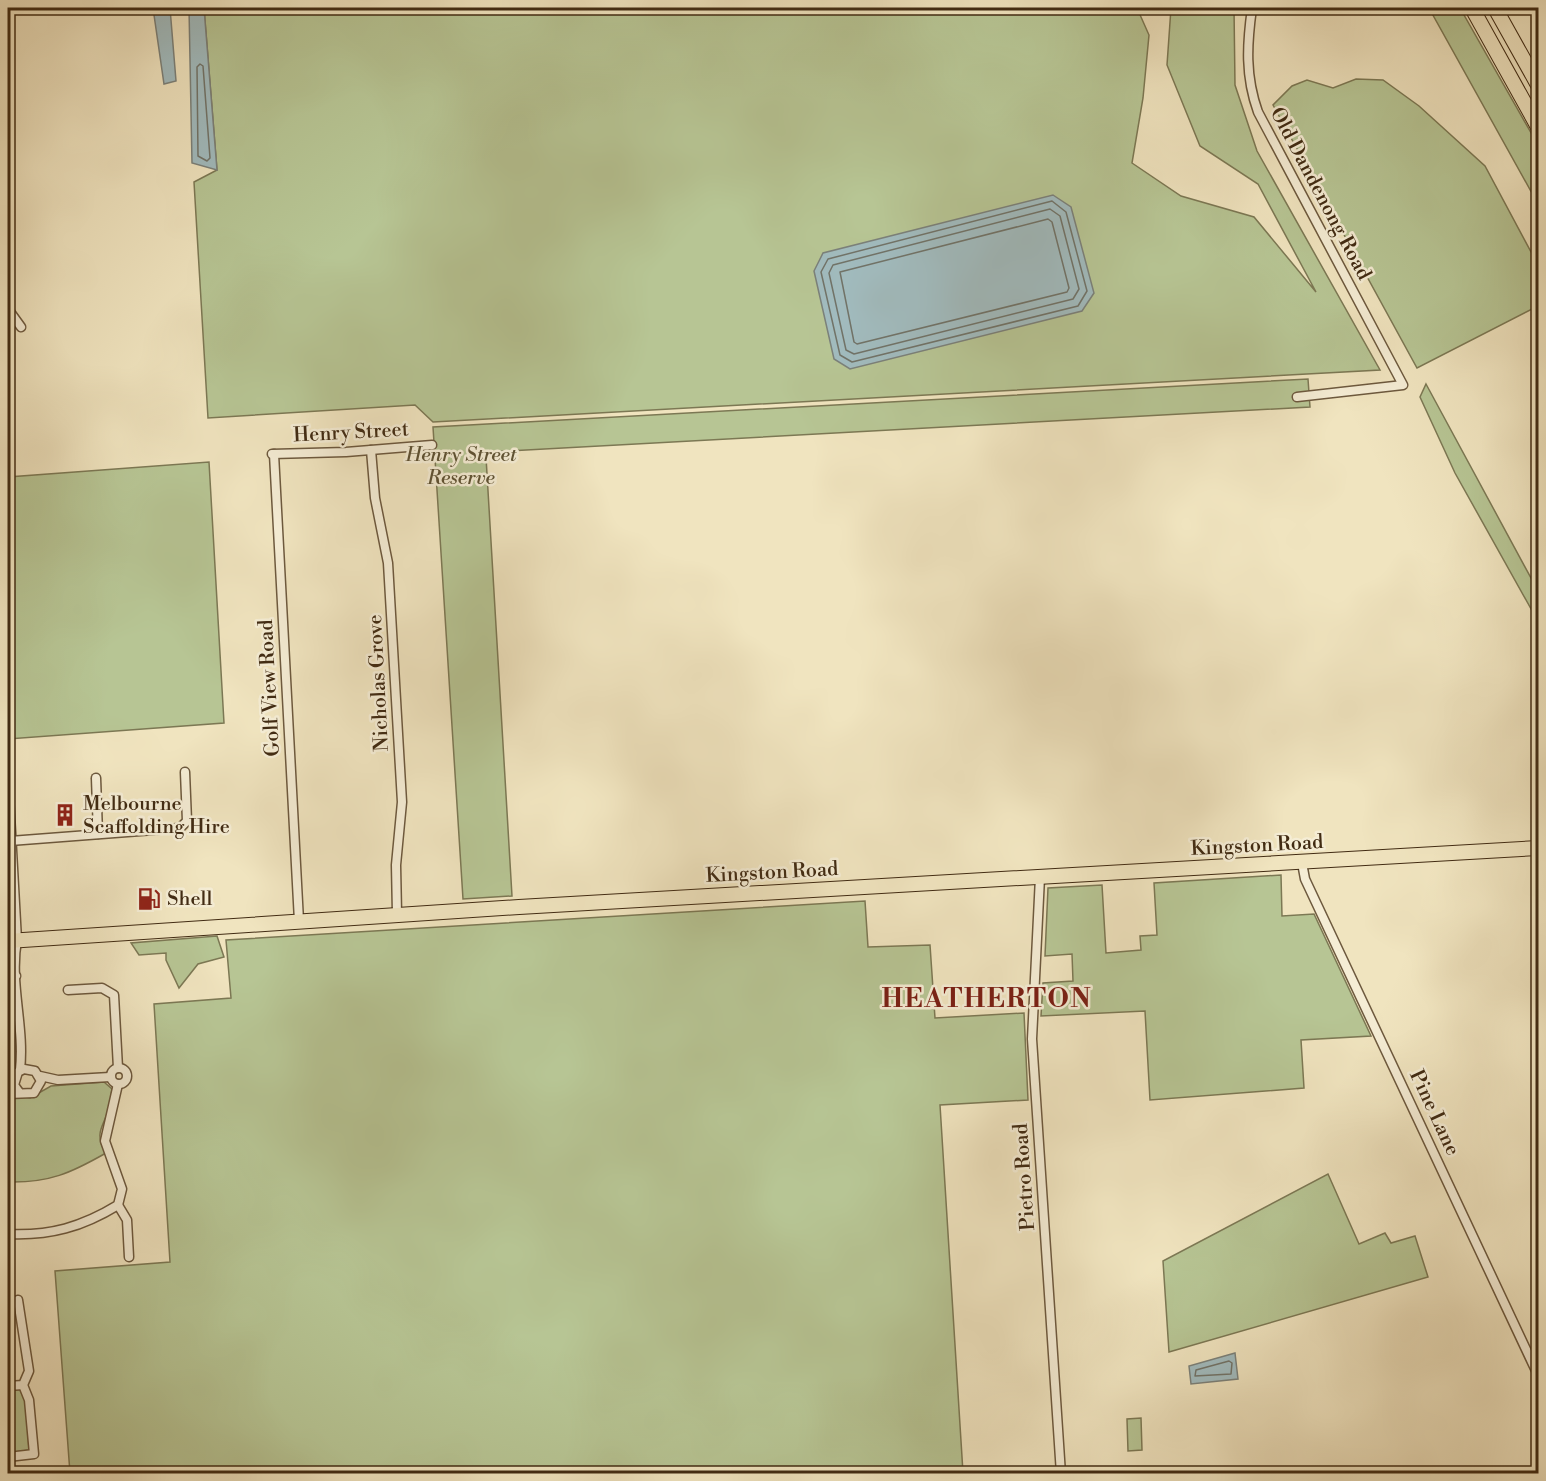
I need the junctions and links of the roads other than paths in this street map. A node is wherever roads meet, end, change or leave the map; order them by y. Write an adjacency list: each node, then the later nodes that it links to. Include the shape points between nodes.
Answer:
1 (1252, 8): 8 (street, Old Dandenong Road, via 1247,65 1258,112 1403,385)
2 (1472, 8): 5 (main road)
3 (1495, 8): 4 (main road)
4 (1539, 86)
5 (1539, 127)
6 (8, 309): 7 (street)
7 (21, 327)
8 (1297, 397)
9 (432, 445): 10 (street, Henry Street)
10 (371, 450): 11 (street, Henry Street); 21 (street, Nicholas Grove, via 375,498 388,563 402,802 396,865)
11 (273, 454): 22 (street, Golf View Road)
12 (184, 772): 16 (street, via 185,826)
13 (8, 778): 15 (street)
14 (96, 778): 16 (street)
15 (8, 789): 17 (street)
16 (98, 834): 17 (street)
17 (10, 841): 23 (street)
18 (1539, 848): 19 (main road, Kingston Road)
19 (1302, 863): 20 (main road, Kingston Road); 43 (street, Pine Lane, via 1305,879)
20 (1040, 877): 21 (main road, Kingston Road); 47 (street, Pietro Road, via 1032,1039)
21 (398, 915): 22 (main road, Kingston Road)
22 (299, 921): 23 (main road, Kingston Road)
23 (12, 940): 25 (street)
24 (8, 967): 25 (street)
25 (16, 976): 27 (street)
26 (68, 990): 28 (street, via 102,988 114,995)
27 (22, 1043): 29 (street); 30 (street)
28 (118, 1068): 32 (street); 35 (street, via 127,1077)
29 (31, 1069): 30 (street); 31 (street)
30 (20, 1070): 34 (street)
31 (39, 1076): 33 (street); 36 (street)
32 (110, 1077): 33 (street); 35 (street)
33 (58, 1080): 36 (street)
34 (11, 1084): 37 (street)
35 (117, 1084): 39 (street, via 105,1141 122,1189)
36 (40, 1086): 37 (street, via 31,1094)
37 (19, 1092): 38 (street)
38 (8, 1094)
39 (118, 1205): 40 (street, via 68,1230); 41 (street, via 127,1220)
40 (8, 1234)
41 (129, 1257)
42 (18, 1300): 44 (street, via 29,1371)
43 (1539, 1375)
44 (23, 1384): 45 (street); 46 (street, via 29,1400 34,1454)
45 (8, 1386)
46 (8, 1457)
47 (1061, 1473)

